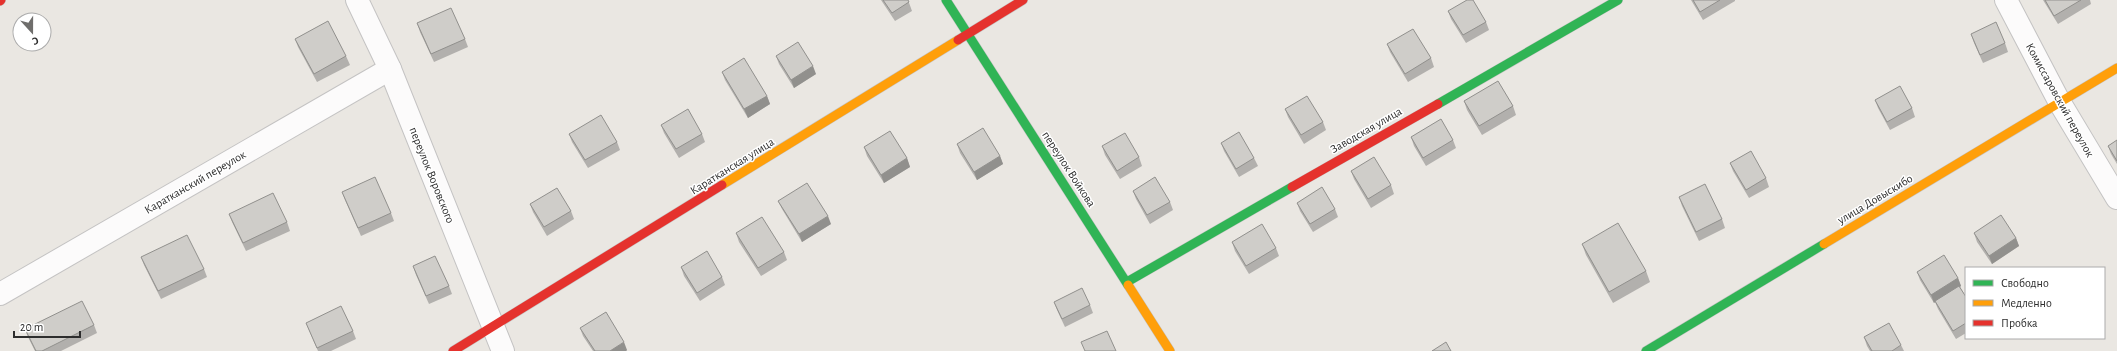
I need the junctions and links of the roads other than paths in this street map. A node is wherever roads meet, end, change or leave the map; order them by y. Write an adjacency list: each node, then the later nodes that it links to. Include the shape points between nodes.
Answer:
1 (357, 0): 8 (street, переулок Воровского)
2 (946, 0): 6 (street, переулок Войкова)
3 (1023, 0): 6 (street, Каратканская улица)
4 (1618, 0): 11 (street, Заводская улица)
5 (2006, 0): 9 (street, Комиссаровский переулок)
6 (968, 34): 11 (street, переулок Войкова); 13 (street, Каратканская улица)
7 (2117, 68): 9 (street, улица Довыскибо)
8 (390, 69): 12 (street, Каратканский переулок); 13 (street, переулок Воровского)
9 (2060, 103): 10 (street, Комиссаровский переулок); 17 (street, улица Довыскибо)
10 (2117, 198)
11 (1127, 282): 16 (street, переулок Войкова)
12 (0, 294)
13 (493, 327): 14 (street, Каратканская улица); 15 (street, переулок Воровского)
14 (453, 351)
15 (503, 351)
16 (1170, 351)
17 (1646, 351)

